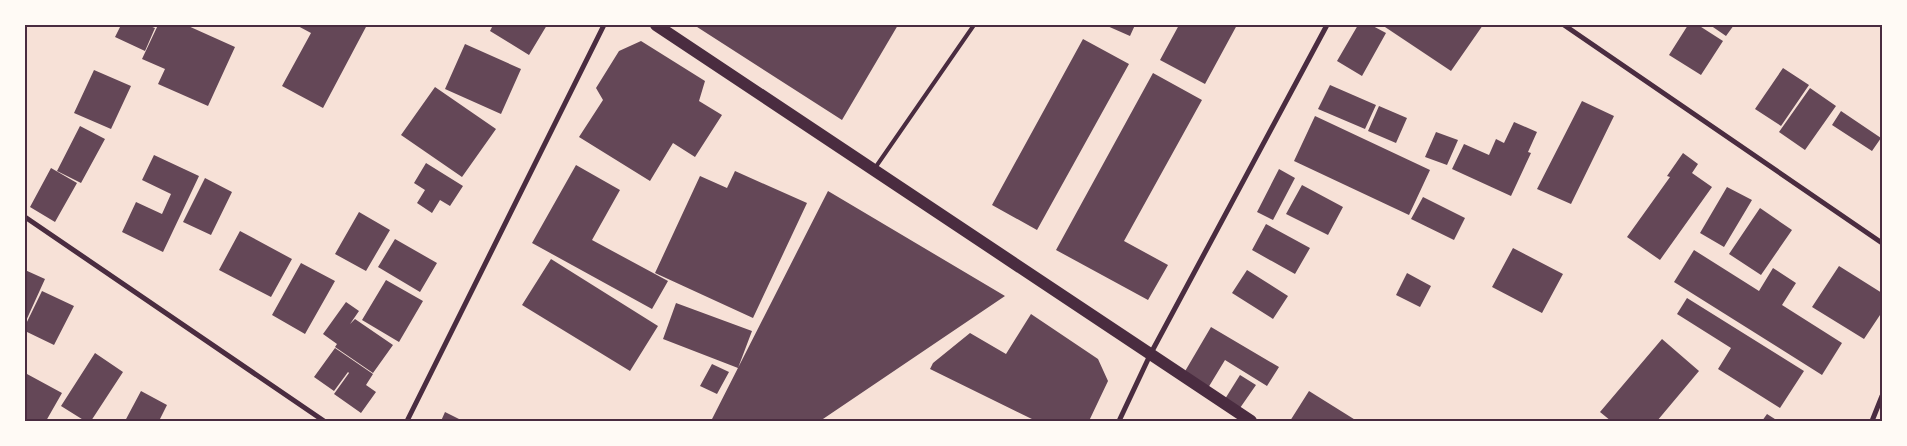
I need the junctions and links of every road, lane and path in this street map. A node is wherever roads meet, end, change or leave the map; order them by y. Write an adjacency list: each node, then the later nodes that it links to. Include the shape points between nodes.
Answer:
1 (604, 25): 12 (street)
2 (656, 25): 6 (main road)
3 (974, 25): 6 (lane)
4 (1327, 25): 9 (street)
5 (1564, 25): 8 (street)
6 (873, 170): 9 (main road)
7 (25, 217): 11 (street)
8 (1882, 243)
9 (1151, 353): 13 (street); 14 (main road)
10 (1882, 396): 15 (street)
11 (324, 421)
12 (407, 421)
13 (1119, 421)
14 (1251, 421)
15 (1872, 421)

